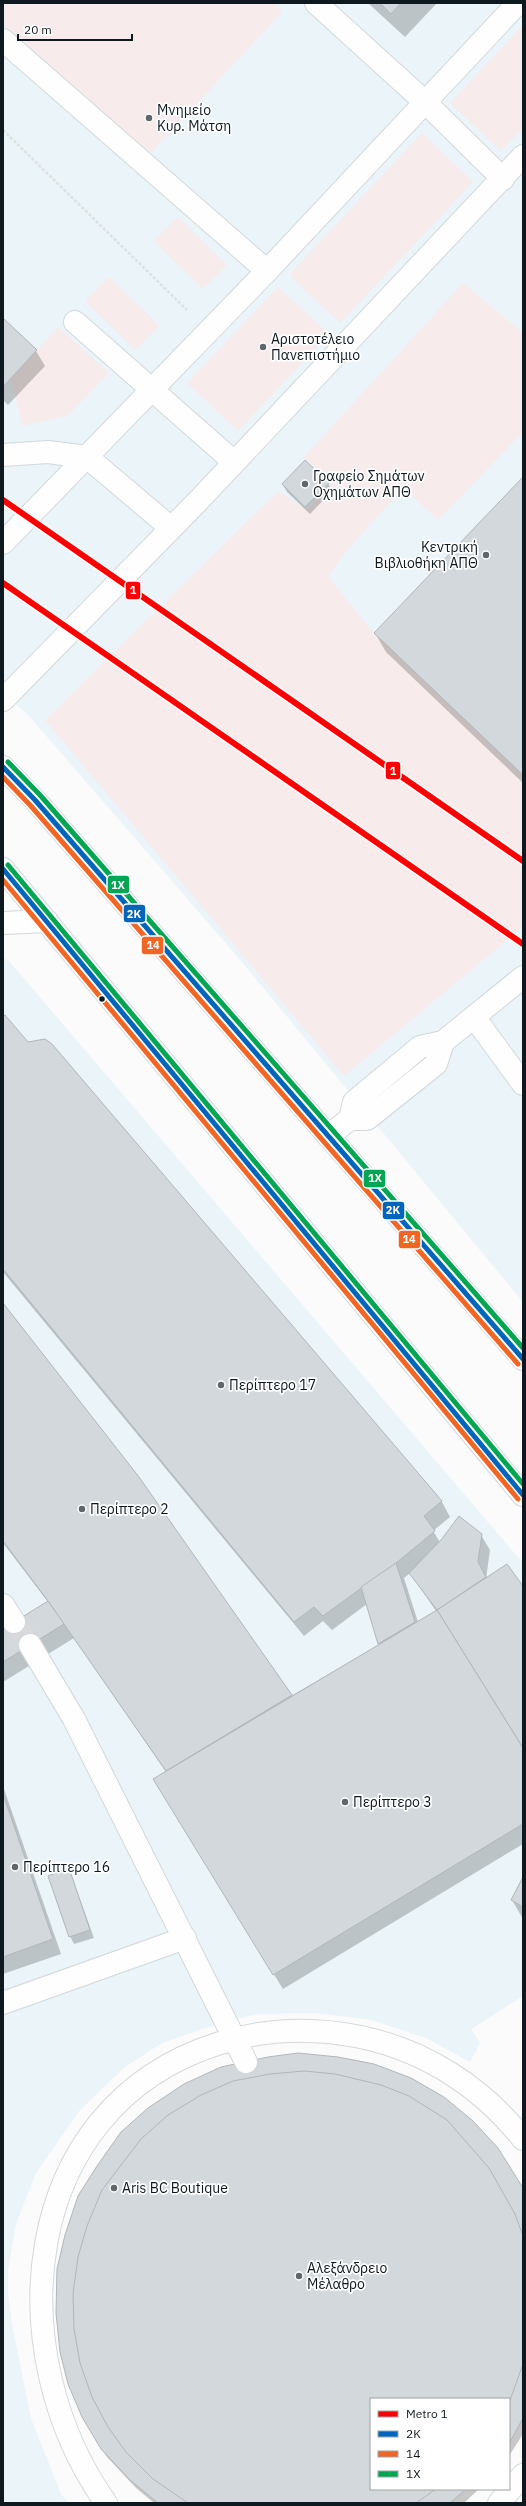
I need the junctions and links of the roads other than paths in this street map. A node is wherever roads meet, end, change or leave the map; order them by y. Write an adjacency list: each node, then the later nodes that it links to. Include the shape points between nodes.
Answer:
1 (316, 3): 4 (street)
2 (518, 3): 4 (street)
3 (3, 40): 7 (street)
4 (425, 102): 6 (street); 7 (street)
5 (523, 156): 6 (street)
6 (503, 179): 12 (street)
7 (267, 271): 9 (street)
8 (76, 322): 9 (street)
9 (151, 390): 11 (street); 12 (street)
10 (3, 456): 11 (street, via 48,452)
11 (86, 457): 13 (street); 14 (street)
12 (234, 462): 13 (street)
13 (171, 528): 15 (street)
14 (3, 543)
15 (3, 700)
16 (3, 767): 23 (street, via 35,800)
17 (3, 869): 18 (street)
18 (47, 921): 19 (street); 25 (street)
19 (3, 923)
20 (523, 977): 21 (street)
21 (474, 1017): 22 (street); 23 (street, via 443,1042 420,1047 354,1102 350,1119)
22 (523, 1084)
23 (328, 1136): 24 (street)
24 (523, 1359)
25 (523, 1495)
26 (30, 1645): 27 (street, via 74,1719)
27 (185, 1938): 28 (street); 29 (street)
28 (3, 2004)
29 (235, 2038): 30 (street); 31 (street, via 278,2031 326,2031 396,2047 418,2055 460,2079 497,2110); 35 (street, via 177,2060 128,2091 107,2111 70,2156 43,2207 34,2235 25,2292 28,2350 34,2378 55,2432 86,2481)
30 (246, 2062)
31 (523, 2139)
32 (523, 2475): 34 (street)
33 (510, 2490): 36 (street)
34 (510, 2490)
35 (106, 2503)
36 (498, 2503)

